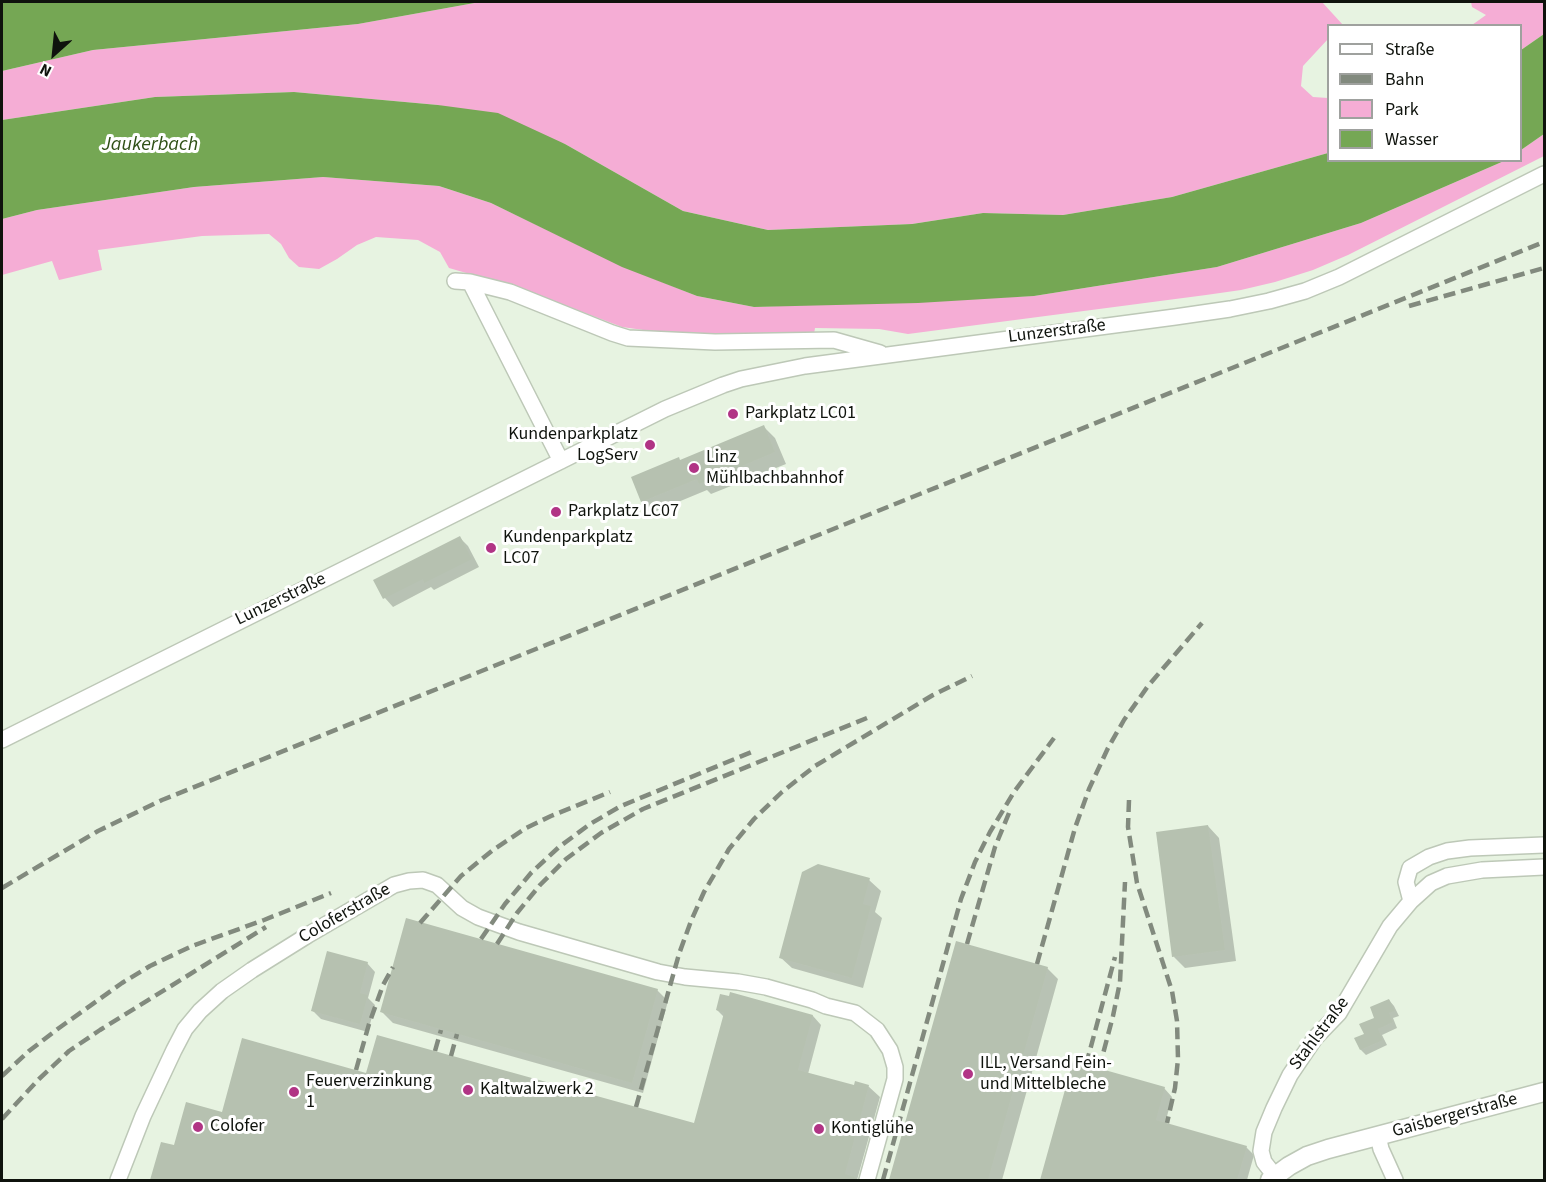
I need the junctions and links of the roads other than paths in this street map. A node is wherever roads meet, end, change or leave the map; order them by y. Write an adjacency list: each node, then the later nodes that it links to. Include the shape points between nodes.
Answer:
1 (1545, 174): 2 (street, Lunzerstraße, via 1340,277 1269,302)
2 (886, 355): 3 (street, Lunzerstraße, via 741,379 665,409); 3 (street, via 834,340 715,342 628,338 531,300 462,281)
3 (561, 461): 4 (street, Lunzerstraße)
4 (2, 740)
5 (1545, 845): 7 (street, via 1470,848 1429,857 1410,868 1406,882)
6 (1545, 867): 7 (street, Stahlstraße, via 1447,876 1431,883)
7 (1411, 901): 10 (street, Stahlstraße, via 1390,927 1340,1013 1315,1038 1278,1099 1264,1132 1261,1151)
8 (1545, 1092): 9 (street, Gaisbergerstraße)
9 (1378, 1136): 10 (street, Stahlstraße, via 1307,1156); 13 (street, Gaisbergerstraße)
10 (1273, 1178)
11 (118, 1180): 12 (street, Coloferstraße, via 174,1050 200,1011 244,975 308,934 394,885 423,880 437,885 478,917 529,935 658,972 766,987 855,1012 877,1030 895,1067)
12 (867, 1180)
13 (1395, 1180)

